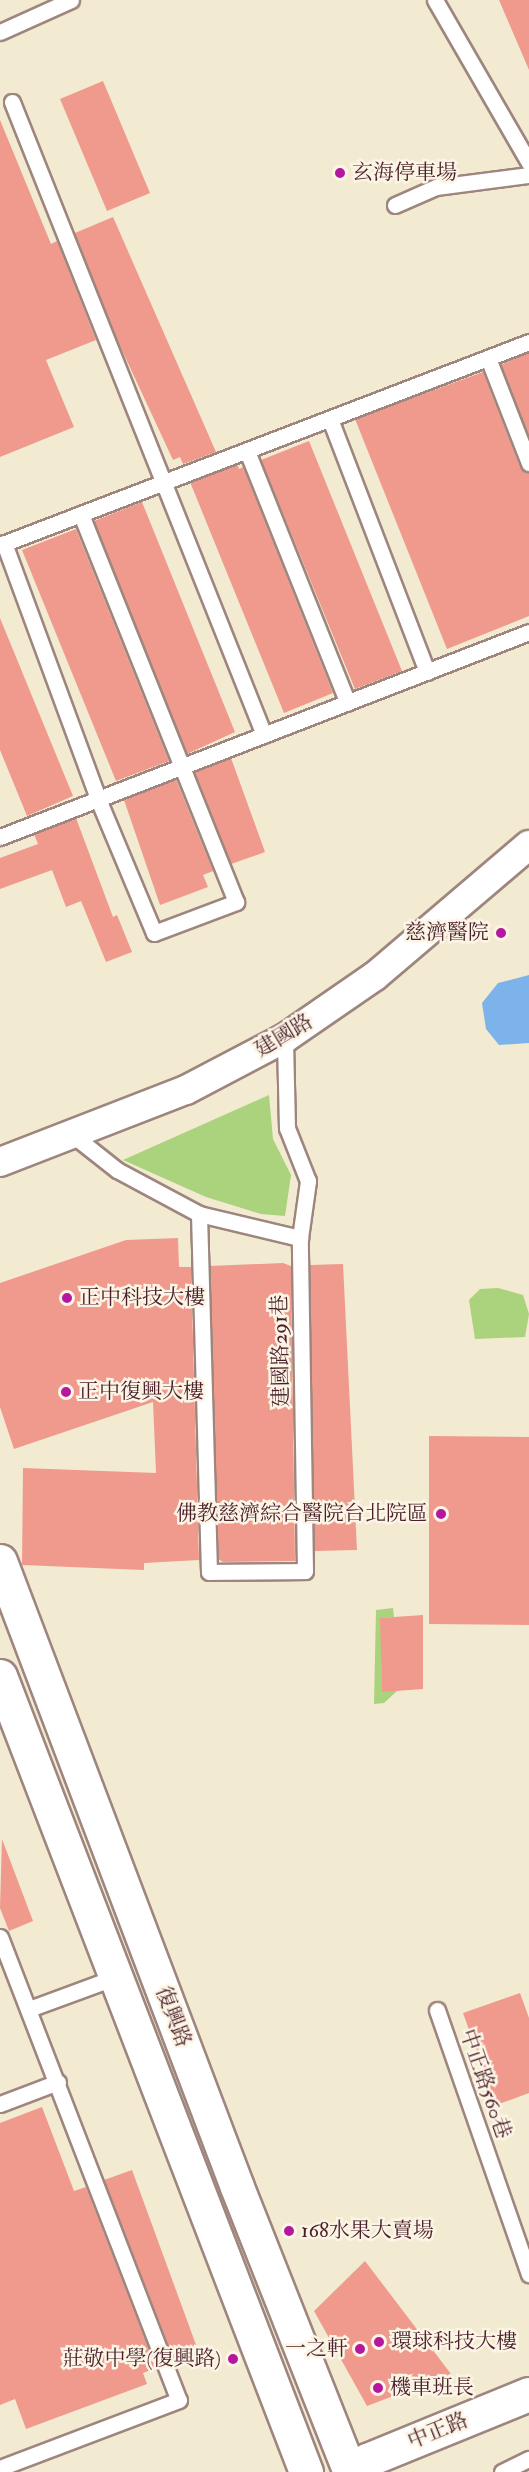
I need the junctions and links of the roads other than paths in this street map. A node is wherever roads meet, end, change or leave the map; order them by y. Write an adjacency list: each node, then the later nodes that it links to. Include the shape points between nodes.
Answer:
1 (72, 0): 3 (lane)
2 (436, 0): 5 (lane)
3 (0, 32)
4 (12, 102): 13 (lane)
5 (529, 163)
6 (529, 175): 7 (lane, via 436,187)
7 (395, 205)
8 (529, 342): 9 (lane)
9 (488, 358): 10 (lane); 12 (lane)
10 (330, 419): 11 (lane); 17 (lane)
11 (246, 450): 13 (lane); 18 (lane)
12 (529, 463)
13 (166, 481): 14 (lane); 19 (lane)
14 (81, 514): 15 (lane); 20 (lane)
15 (2, 544): 21 (lane)
16 (529, 632): 17 (lane)
17 (428, 672): 18 (lane)
18 (348, 703): 19 (lane)
19 (264, 735): 20 (lane)
20 (183, 766): 21 (lane); 21 (lane, via 236,902 154,933)
21 (98, 799): 22 (lane)
22 (0, 837)
23 (529, 845): 24 (street, 建國路, via 375,976)
24 (285, 1038): 25 (street, 建國路, via 186,1090); 28 (lane, 建國路291巷, via 287,1128 308,1181)
25 (74, 1136): 26 (street, 建國路); 27 (lane, via 117,1170)
26 (0, 1162)
27 (199, 1214): 28 (lane); 28 (lane, 建國路291巷, via 209,1572 305,1571)
28 (300, 1238)
29 (0, 1560): 42 (main road, 復興路, via 237,2187)
30 (0, 1676): 32 (main road, 復興路)
31 (0, 1937): 33 (lane)
32 (116, 1977): 33 (lane); 41 (main road, 復興路)
33 (29, 2009): 35 (lane)
34 (437, 2010): 37 (lane, 中正路560巷)
35 (58, 2082): 36 (lane); 40 (lane, via 179,2400)
36 (0, 2104)
37 (529, 2274)
38 (529, 2394): 42 (main road, 中正路, via 367,2460)
39 (529, 2459): 43 (lane)
40 (0, 2468)
41 (306, 2472)
42 (350, 2472)
43 (502, 2472)

